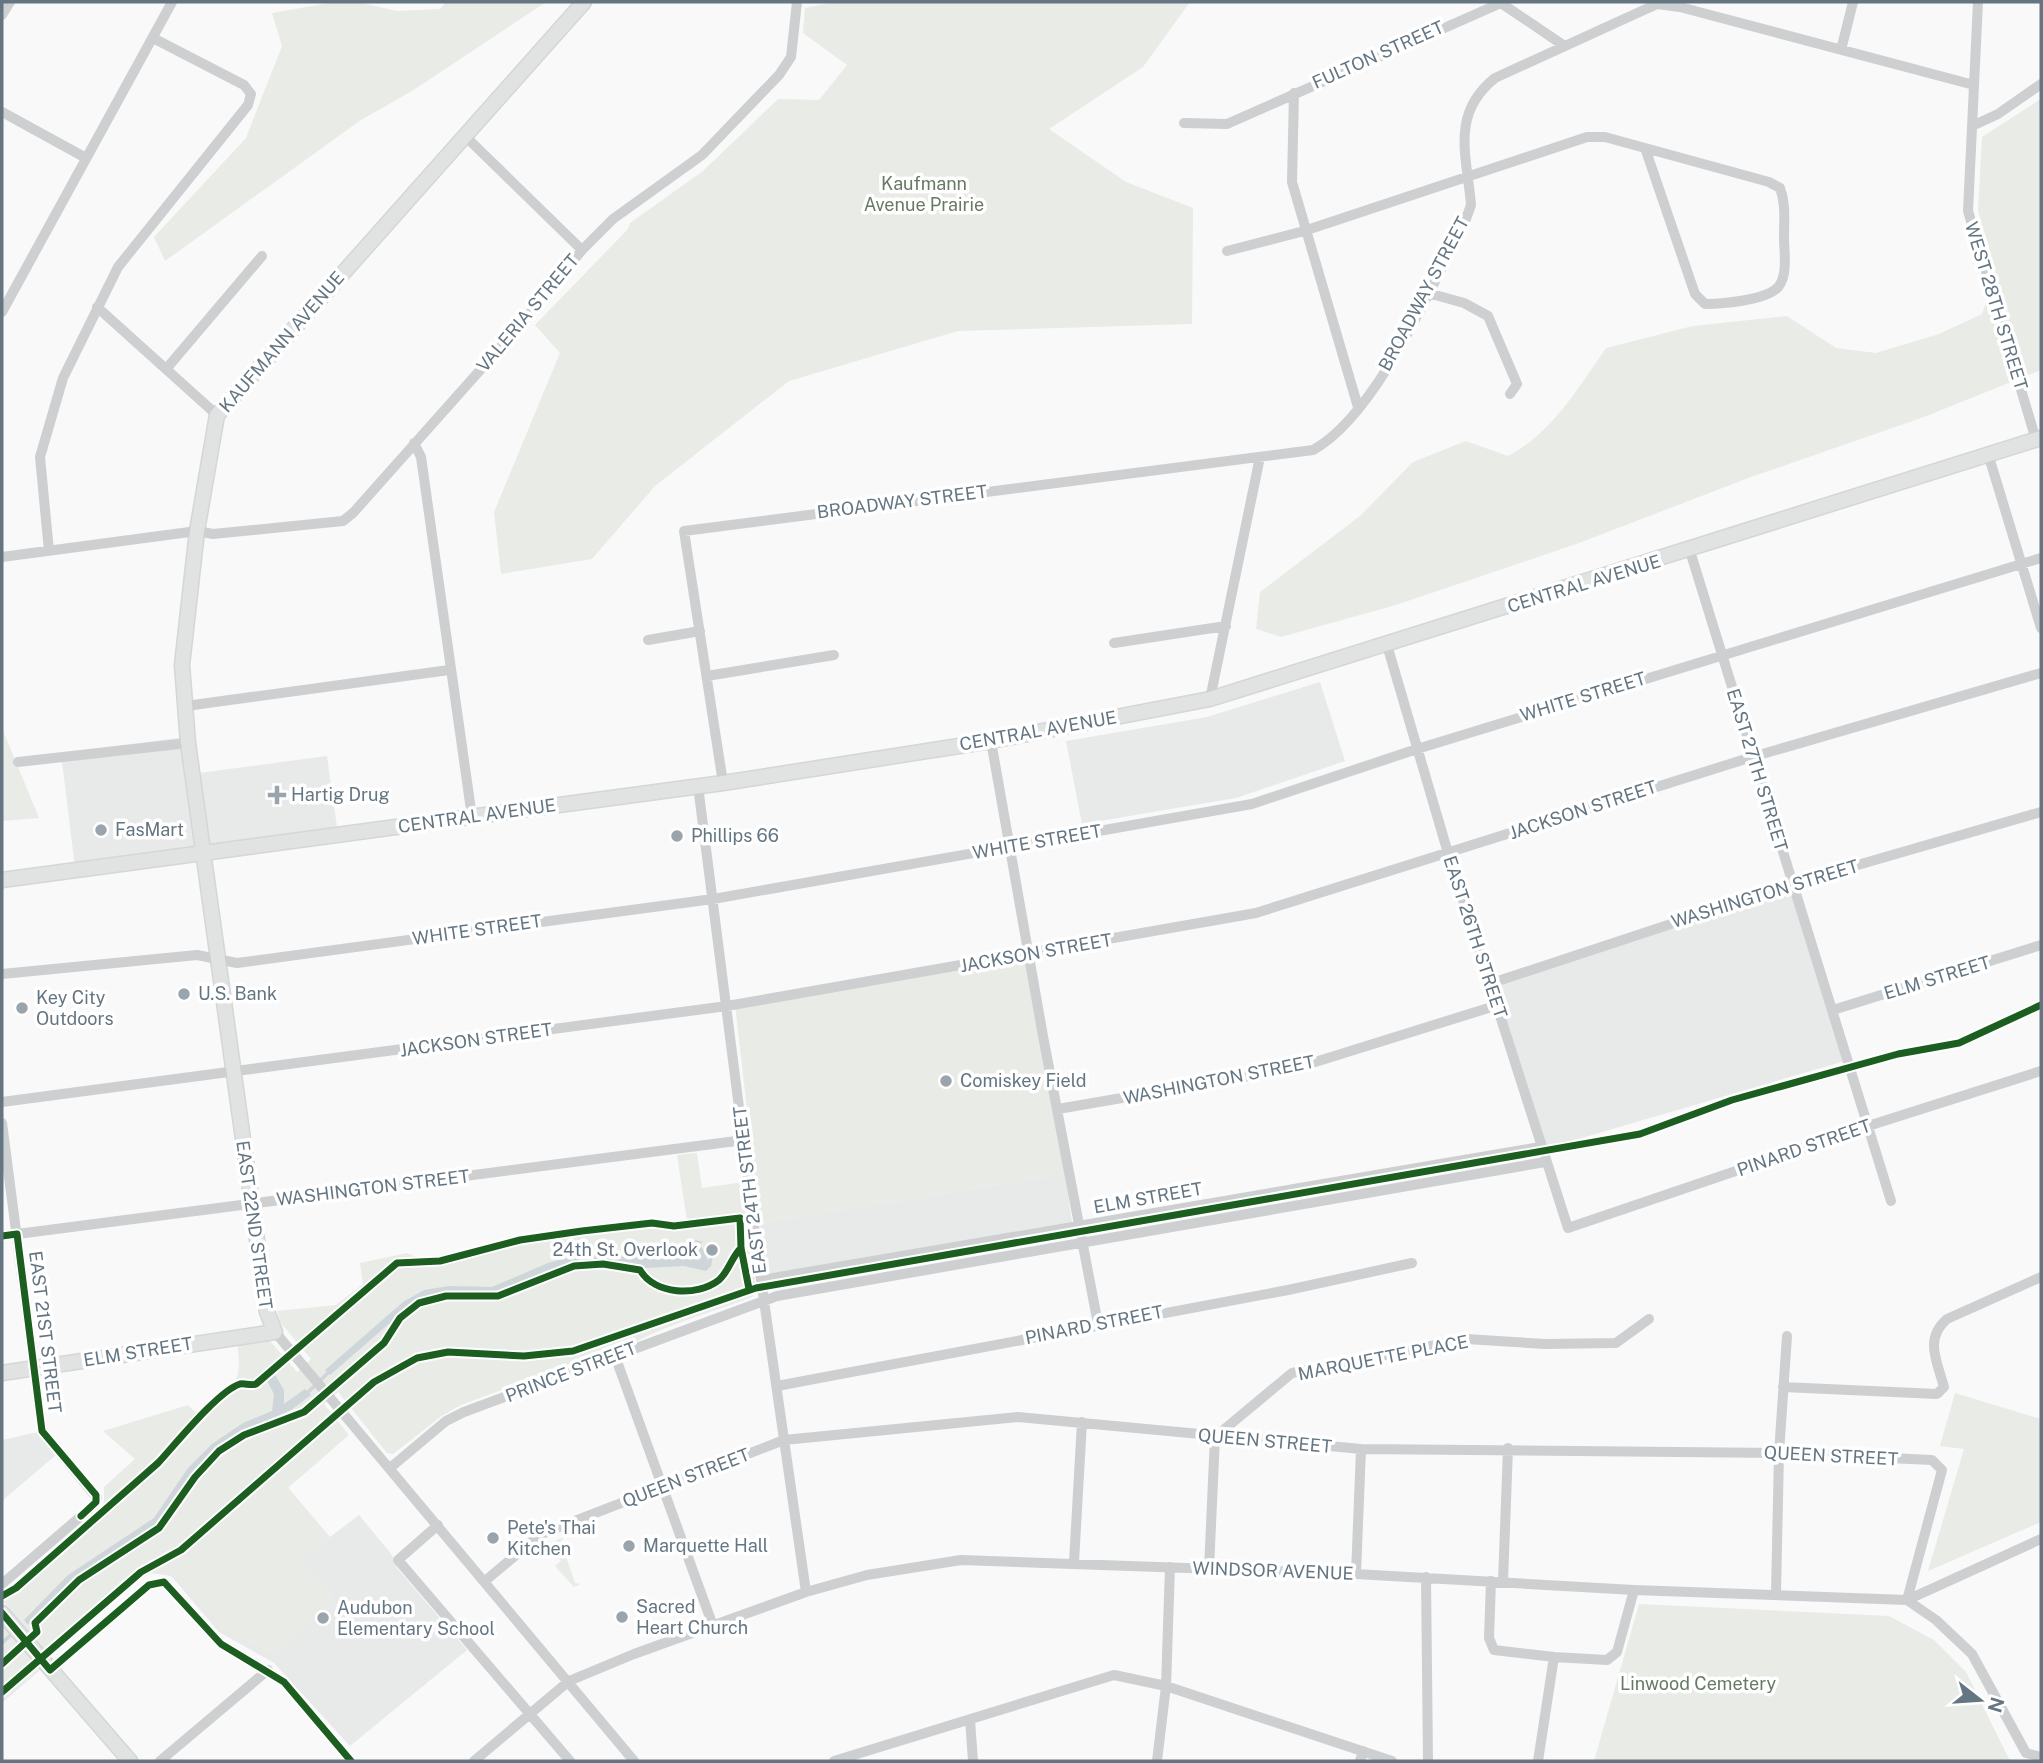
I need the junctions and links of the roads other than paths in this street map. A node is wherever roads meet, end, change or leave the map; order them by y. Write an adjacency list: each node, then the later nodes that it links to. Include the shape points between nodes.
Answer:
1 (10, 2): 9 (street)
2 (173, 2): 10 (street)
3 (584, 2): 19 (main road, KAUFMANN AVENUE)
4 (797, 2): 24 (street, VALERIA STREET, via 791,57 779,75 702,155 613,219)
5 (1501, 2): 11 (street, FULTON STREET); 15 (street, FULTON STREET)
6 (1853, 2): 12 (street)
7 (1978, 2): 14 (street, WEST 28TH STREET)
8 (1657, 3): 11 (street, BROADWAY STREET); 12 (street, BROADWAY STREET)
9 (2, 15)
10 (153, 37): 21 (street); 28 (street, via 244,85 251,94 248,105 118,267)
11 (1563, 46): 22 (street, BROADWAY STREET, via 1481,89 1465,119)
12 (1840, 50): 14 (street, BROADWAY STREET)
13 (2041, 84): 18 (street)
14 (1974, 85): 18 (street, WEST 28TH STREET)
15 (1294, 93): 17 (street, FULTON STREET, via 1227,124); 23 (street, via 1292,182)
16 (2, 112): 21 (street)
17 (1184, 123)
18 (1972, 126): 34 (street, WEST 28TH STREET, via 1968,211)
19 (464, 135): 24 (street); 33 (main road, KAUFMANN AVENUE)
20 (1645, 148): 20 (street, via 1695,294 1705,304 1720,304 1770,294 1780,285 1784,271 1780,188); 22 (street, via 1587,137)
21 (86, 158): 29 (street)
22 (1469, 177): 23 (street); 27 (street, BROADWAY STREET, via 1471,205)
23 (1304, 231): 25 (street); 32 (street)
24 (582, 250): 35 (street, VALERIA STREET)
25 (1227, 251)
26 (262, 256): 30 (street)
27 (1428, 293): 31 (street, via 1464,303 1488,316 1517,384); 32 (street, BROADWAY STREET, via 1392,359)
28 (97, 307): 30 (street); 39 (street, via 64,379 40,457)
29 (2, 312)
30 (167, 368): 33 (street)
31 (1510, 394)
32 (1358, 407): 36 (street, BROADWAY STREET, via 1327,443 1313,450)
33 (217, 415): 38 (main road, KAUFMANN AVENUE)
34 (2039, 439): 37 (main road, CENTRAL AVENUE)
35 (414, 443): 38 (street, VALERIA STREET, via 343,521 213,534); 52 (street, via 421,457)
36 (1260, 457): 44 (street); 46 (street, BROADWAY STREET, via 684,531)
37 (1989, 457): 40 (main road, CENTRAL AVENUE); 43 (street)
38 (197, 531): 39 (street, VALERIA STREET); 56 (main road, KAUFMANN AVENUE, via 182,665)
39 (48, 551): 41 (street, VALERIA STREET)
40 (1690, 551): 49 (main road, CENTRAL AVENUE); 51 (street, EAST 27TH STREET)
41 (2, 557)
42 (2041, 558): 43 (street, WHITE STREET)
43 (2021, 564): 45 (street); 51 (street, WHITE STREET)
44 (1226, 626): 48 (street); 55 (street)
45 (2041, 628)
46 (700, 631): 47 (street); 54 (street)
47 (648, 640)
48 (1114, 643)
49 (1387, 645): 55 (main road, CENTRAL AVENUE); 59 (street, EAST 26TH STREET)
50 (834, 655): 54 (street)
51 (1721, 655): 59 (street, WHITE STREET); 60 (street, EAST 27TH STREET)
52 (449, 670): 56 (street); 65 (street)
53 (2041, 673): 60 (street, JACKSON STREET)
54 (707, 676): 62 (street)
55 (1210, 699): 57 (main road, CENTRAL AVENUE)
56 (186, 706): 58 (main road, KAUFMANN AVENUE)
57 (991, 741): 62 (main road, CENTRAL AVENUE); 66 (street)
58 (188, 743): 61 (street); 67 (main road, KAUFMANN AVENUE)
59 (1416, 749): 66 (street, WHITE STREET, via 1252,804); 68 (street, EAST 26TH STREET)
60 (1752, 757): 68 (street, JACKSON STREET); 70 (street, EAST 27TH STREET)
61 (18, 762)
62 (723, 783): 63 (main road, CENTRAL AVENUE)
63 (698, 786): 65 (main road, CENTRAL AVENUE); 71 (street, EAST 24TH STREET)
64 (2041, 812): 70 (street, WASHINGTON STREET)
65 (472, 817): 67 (main road, CENTRAL AVENUE)
66 (1010, 847): 71 (street, WHITE STREET); 73 (street)
67 (203, 853): 69 (main road, CENTRAL AVENUE); 74 (main road, EAST 22ND STREET)
68 (1448, 853): 73 (street, JACKSON STREET, via 1256,913); 76 (street, EAST 26TH STREET)
69 (2, 880)
70 (1793, 884): 76 (street, WASHINGTON STREET); 79 (street, EAST 27TH STREET)
71 (713, 899): 74 (street, WHITE STREET, via 237,963); 78 (street, EAST 24TH STREET)
72 (2041, 945): 79 (street, ELM STREET)
73 (1028, 954): 78 (street, JACKSON STREET); 83 (street)
74 (219, 960): 75 (street, WHITE STREET, via 197,955); 81 (main road, EAST 22ND STREET)
75 (2, 974)
76 (1492, 983): 77 (street, EAST 26TH STREET)
77 (1498, 1005): 83 (street, WASHINGTON STREET, via 1296,1068); 87 (street, EAST 26TH STREET)
78 (727, 1006): 81 (street, JACKSON STREET); 86 (street, EAST 24TH STREET)
79 (1833, 1010): 85 (street, EAST 27TH STREET)
80 (2041, 1071): 85 (street, PINARD STREET)
81 (234, 1073): 82 (street, JACKSON STREET); 90 (main road, EAST 22ND STREET)
82 (2, 1102)
83 (1058, 1109): 91 (street)
84 (2, 1122): 93 (street, EAST 21ST STREET)
85 (1868, 1126): 89 (street, EAST 27TH STREET); 92 (street, PINARD STREET)
86 (744, 1140): 90 (street, WASHINGTON STREET); 98 (street, EAST 24TH STREET)
87 (1540, 1147): 88 (street, EAST 26TH STREET); 91 (street, ELM STREET)
88 (1545, 1161): 92 (street, EAST 26TH STREET); 95 (street, ELM STREET)
89 (1891, 1200)
90 (253, 1203): 93 (street, WASHINGTON STREET); 102 (main road, EAST 22ND STREET, via 267,1312)
91 (1082, 1225): 95 (street); 98 (street, ELM STREET)
92 (1568, 1228)
93 (17, 1234): 94 (street, WASHINGTON STREET); 105 (street, EAST 21ST STREET)
94 (2, 1236)
95 (1084, 1240): 99 (street, ELM STREET); 101 (street)
96 (1412, 1263): 101 (street, PINARD STREET)
97 (2041, 1277): 108 (street, via 1938,1326 1931,1347 1944,1387 1937,1394)
98 (761, 1280): 99 (street, EAST 24TH STREET)
99 (764, 1299): 104 (street, PRINCE STREET); 107 (street, EAST 24TH STREET)
100 (1649, 1319): 110 (street, MARQUETTE PLACE, via 1616,1343 1467,1339 1292,1373)
101 (1098, 1324): 107 (street, PINARD STREET)
102 (275, 1332): 105 (main road, ELM STREET); 115 (street, EAST 22ND STREET)
103 (1787, 1336): 108 (street)
104 (615, 1356): 115 (street, PRINCE STREET, via 457,1415); 116 (street)
105 (35, 1368): 106 (main road, ELM STREET); 127 (street, EAST 21ST STREET, via 42,1431 97,1498)
106 (2, 1373)
107 (777, 1387): 111 (street, EAST 24TH STREET)
108 (1783, 1387): 114 (street)
109 (1082, 1422): 110 (street, QUEEN STREET); 111 (street, QUEEN STREET, via 1018,1417); 119 (street)
110 (1215, 1437): 113 (street, QUEEN STREET); 121 (street)
111 (784, 1440): 116 (street, QUEEN STREET); 129 (street, EAST 24TH STREET)
112 (1508, 1448): 113 (street, QUEEN STREET); 114 (street, QUEEN STREET); 126 (street)
113 (1361, 1449): 122 (street)
114 (1779, 1453): 130 (street); 131 (street, QUEEN STREET, via 1932,1460 1942,1470)
115 (390, 1468): 117 (street, EAST 22ND STREET)
116 (662, 1488): 124 (street, QUEEN STREET, via 541,1534); 133 (street)
117 (438, 1525): 124 (street, EAST 22ND STREET); 139 (street, via 398,1560)
118 (2041, 1539): 131 (street)
119 (1074, 1562): 120 (street, WINDSOR AVENUE); 129 (street, WINDSOR AVENUE, via 961,1560)
120 (1170, 1567): 121 (street, WINDSOR AVENUE); 138 (street)
121 (1209, 1569): 122 (street, WINDSOR AVENUE)
122 (1356, 1574): 123 (street, WINDSOR AVENUE)
123 (1426, 1577): 125 (street, WINDSOR AVENUE); 153 (street)
124 (485, 1581): 137 (street, EAST 22ND STREET)
125 (1491, 1581): 126 (street, WINDSOR AVENUE); 134 (street, via 1489,1638 1493,1650)
126 (1503, 1582): 128 (street, WINDSOR AVENUE)
127 (2, 1584)
128 (1633, 1590): 130 (street, WINDSOR AVENUE); 134 (street, via 1617,1652 1607,1660)
129 (806, 1592): 133 (street, WINDSOR AVENUE)
130 (1776, 1593): 131 (street, WINDSOR AVENUE)
131 (1907, 1600): 142 (street, via 1972,1654 2026,1753)
132 (2, 1614): 135 (main road)
133 (713, 1626): 137 (street, WINDSOR AVENUE)
134 (1554, 1657): 154 (street)
135 (50, 1670): 136 (street, via 149,1585 160,1581 222,1644); 143 (main road)
136 (268, 1670): 144 (street); 145 (street, via 284,1682)
137 (569, 1681): 139 (street, WINDSOR AVENUE); 148 (street, EAST 22ND STREET)
138 (1166, 1686): 140 (street, via 1114,1675); 141 (street); 151 (street)
139 (529, 1714): 146 (street, WINDSOR AVENUE); 147 (street)
140 (970, 1720): 149 (street); 150 (street)
141 (1361, 1756): 152 (street)
142 (2041, 1757)
143 (130, 1761)
144 (160, 1761)
145 (351, 1761)
146 (474, 1761)
147 (570, 1761)
148 (634, 1761)
149 (834, 1761)
150 (973, 1761)
151 (1157, 1761)
152 (1392, 1761)
153 (1428, 1761)
154 (1538, 1761)

